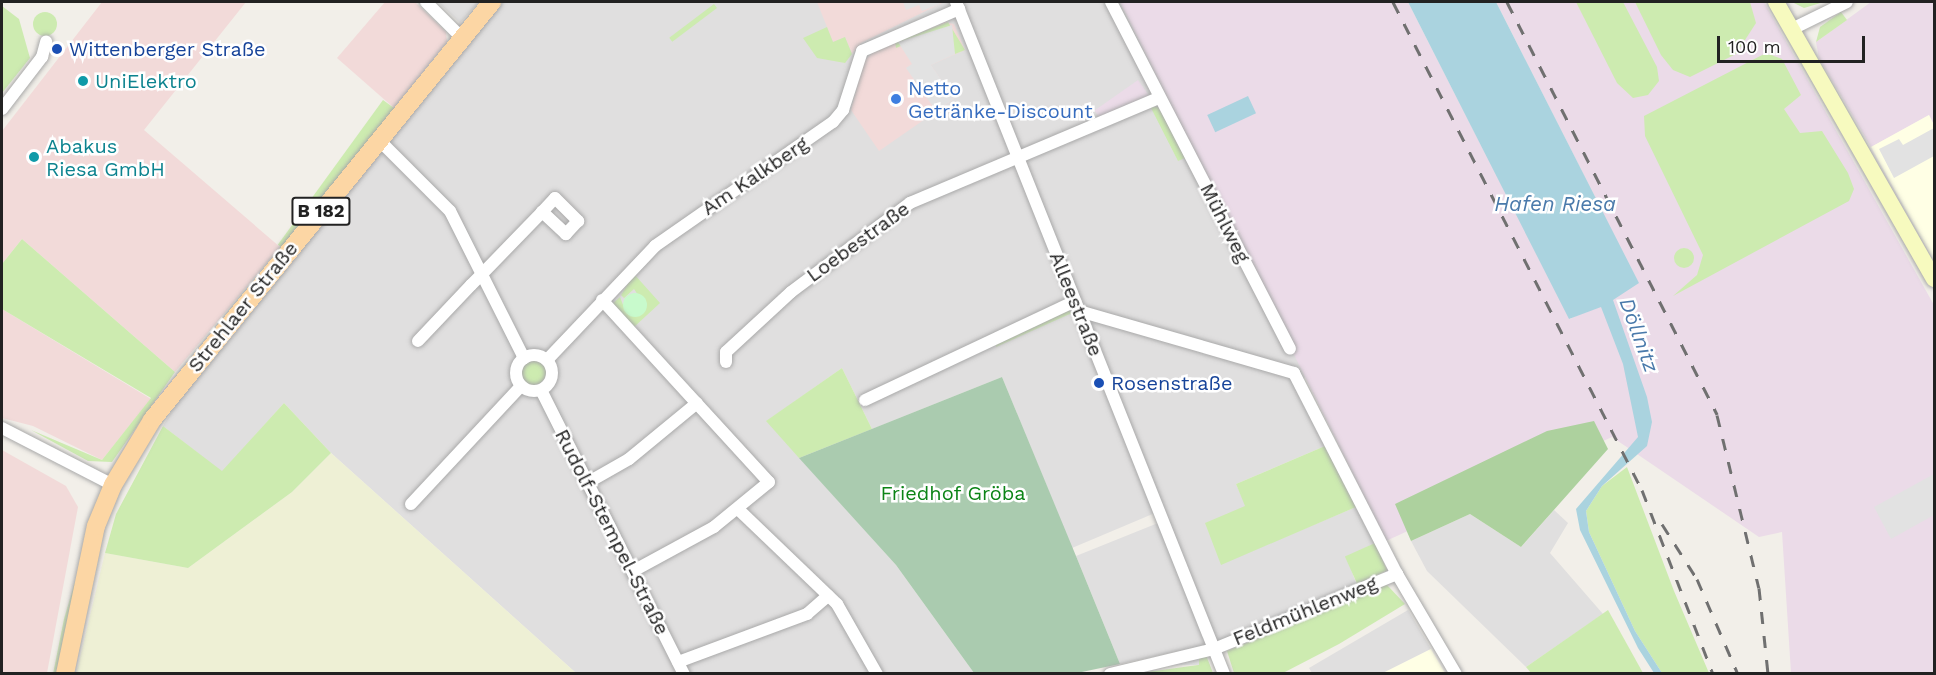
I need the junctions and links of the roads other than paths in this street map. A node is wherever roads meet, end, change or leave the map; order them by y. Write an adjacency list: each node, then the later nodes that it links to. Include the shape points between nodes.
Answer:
1 (426, 2): 8 (street)
2 (492, 2): 8 (main road, Strehlaer Straße / B 182)
3 (1111, 2): 10 (street, Mühlweg)
4 (1776, 2): 7 (main road)
5 (1847, 2): 7 (street)
6 (957, 5): 13 (street, Alleestraße); 17 (street, Am Kalkberg, via 862,51 843,110 833,122 663,240)
7 (1792, 28): 16 (main road)
8 (462, 38): 12 (main road, Strehlaer Straße / B 182)
9 (46, 42): 11 (street, via 42,57)
10 (1159, 98): 13 (street); 20 (street, Mühlweg)
11 (2, 109)
12 (379, 140): 15 (street, via 450,210); 30 (main road, Strehlaer Straße / B 182, via 170,396)
13 (1017, 156): 18 (street, Alleestraße); 23 (street, Loebestraße, via 900,209 791,292 726,352)
14 (542, 212): 15 (street)
15 (482, 274): 19 (street); 21 (street)
16 (1935, 279)
17 (602, 300): 22 (street, Am Kalkberg); 27 (street)
18 (1077, 306): 26 (street); 34 (street, via 1294,373); 36 (street, Alleestraße)
19 (418, 341)
20 (1290, 349)
21 (524, 358): 22 (street); 24 (street, via 516,371)
22 (547, 360): 25 (street, via 552,374)
23 (726, 362)
24 (521, 386): 25 (street); 31 (street)
25 (541, 390): 29 (street, Rudolf-Stempel-Straße)
26 (865, 400)
27 (697, 403): 29 (street, via 629,459); 32 (street, via 769,483)
28 (2, 428): 30 (street)
29 (587, 483): 33 (street, Rudolf-Stempel-Straße)
30 (113, 484): 38 (main road, Strehlaer Straße / B 182, via 96,526)
31 (411, 504)
32 (739, 510): 33 (street); 35 (street)
33 (633, 571): 37 (street, Rudolf-Stempel-Straße)
34 (1397, 574): 36 (street, Feldmühlenweg); 43 (street)
35 (828, 596): 37 (street, via 807,614); 40 (street)
36 (1214, 649): 41 (street, Feldmühlenweg); 42 (street, Alleestraße)
37 (678, 662): 39 (street, Rudolf-Stempel-Straße)
38 (65, 674)
39 (684, 674)
40 (877, 674)
41 (1110, 674)
42 (1224, 674)
43 (1456, 674)

